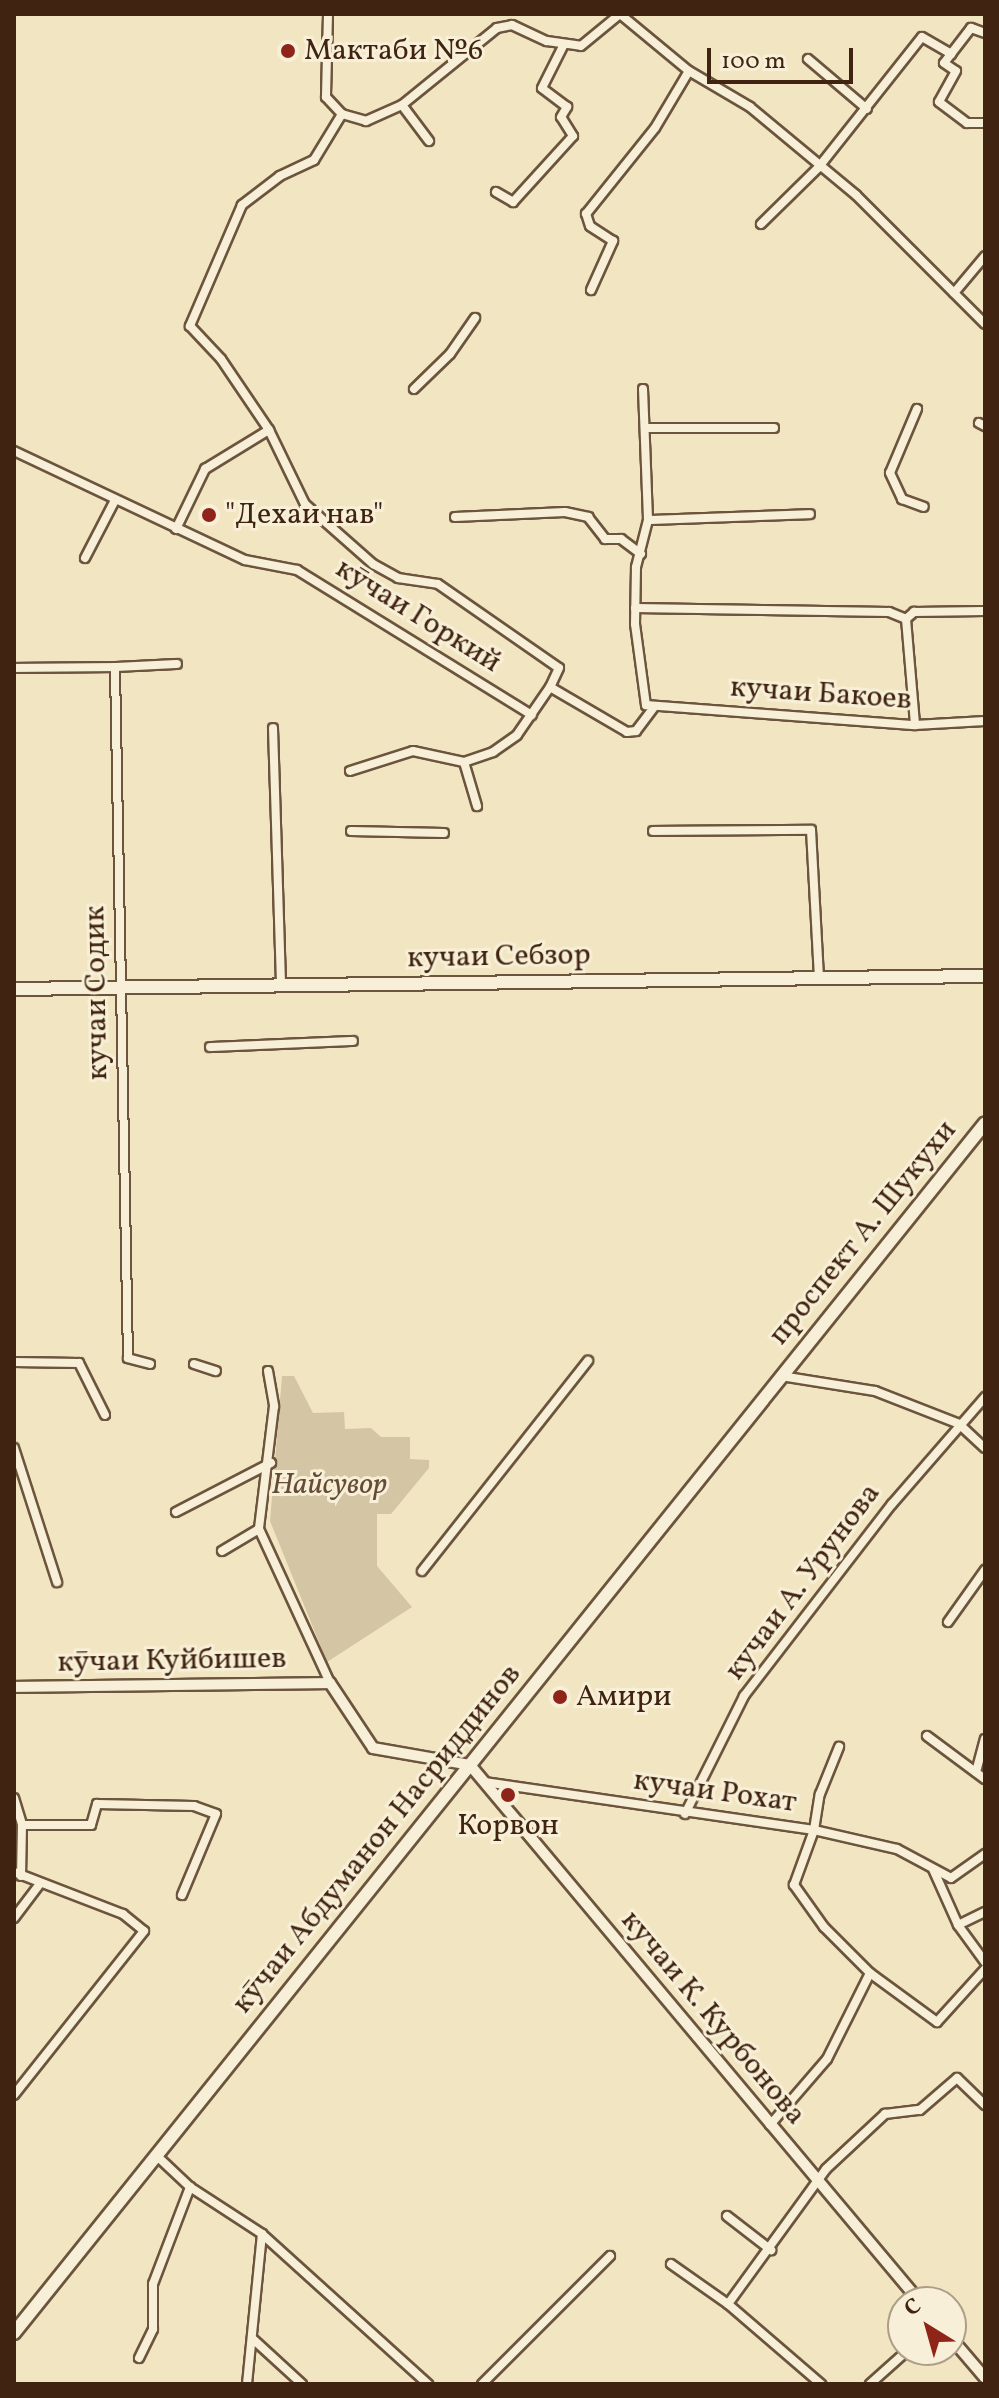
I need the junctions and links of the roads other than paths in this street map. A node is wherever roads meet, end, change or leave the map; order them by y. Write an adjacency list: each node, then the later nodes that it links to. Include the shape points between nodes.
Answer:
1 (328, 14): 10 (street, via 326,97)
2 (620, 14): 4 (street, via 581,46); 7 (street)
3 (985, 33): 5 (street, via 971,28)
4 (564, 44): 8 (street, via 512,25 497,28); 14 (street, via 542,88 567,107 561,117 573,136 513,202)
5 (951, 54): 9 (street, via 922,37); 11 (street, via 944,63 956,71 939,102 967,123)
6 (808, 59): 9 (street)
7 (689, 71): 13 (street, via 750,107); 17 (street, via 655,128 586,214 590,226 613,241)
8 (402, 105): 10 (street, via 366,121); 12 (street)
9 (867, 109): 13 (street)
10 (342, 114): 26 (street, via 314,160 242,205 190,326 221,359)
11 (985, 123)
12 (429, 141)
13 (818, 168): 15 (street); 18 (street, via 856,195)
14 (496, 192)
15 (761, 224)
16 (985, 256): 18 (street)
17 (591, 290)
18 (954, 293): 20 (street)
19 (475, 318): 21 (street, via 450,354)
20 (985, 324)
21 (414, 389)
22 (643, 389): 24 (street)
23 (917, 409): 29 (street, via 890,473 902,499)
24 (647, 428): 25 (street); 32 (street)
25 (774, 428)
26 (269, 430): 33 (street, via 205,469); 42 (street, via 305,504 373,564 398,578 438,584 559,668)
27 (14, 451): 28 (street, кӯчаи Горкий)
28 (114, 502): 33 (street, кӯчаи Горкий); 35 (street)
29 (924, 507)
30 (810, 514): 32 (street)
31 (455, 517): 34 (street, via 565,512 588,517 605,539 621,539)
32 (648, 520): 34 (street)
33 (176, 529): 44 (street, кӯчаи Горкий, via 245,560 297,570)
34 (641, 554): 36 (street)
35 (85, 558)
36 (635, 608): 38 (street, via 889,612); 43 (street, via 646,705)
37 (985, 611): 38 (street, via 914,612)
38 (906, 619): 46 (street)
39 (177, 664): 40 (street)
40 (115, 667): 41 (street); 57 (street, кучаи Содик)
41 (14, 668)
42 (550, 687): 43 (street, via 627,732 636,731); 44 (street)
43 (654, 707): 46 (street, кучаи Бакоев)
44 (532, 715): 48 (street, via 517,735 493,752)
45 (985, 721): 46 (street, кучаи Бакоев)
46 (915, 725)
47 (273, 728): 56 (street)
48 (464, 762): 49 (street, via 413,751); 50 (street)
49 (350, 771)
50 (477, 806)
51 (351, 831): 53 (street)
52 (653, 831): 55 (street, via 811,830)
53 (444, 833)
54 (985, 976): 55 (main road, кучаи Себзор)
55 (819, 980): 56 (main road, кучаи Себзор)
56 (281, 986): 57 (main road, кучаи Себзор)
57 (121, 988): 58 (main road, кучаи Себзор); 64 (street, кучаи Содик, via 128,1358)
58 (14, 989)
59 (353, 1041): 60 (street)
60 (210, 1047)
61 (985, 1123): 68 (main road, проспект А. Шукухи)
62 (588, 1361): 79 (street)
63 (14, 1362): 70 (street, via 79,1363)
64 (150, 1364)
65 (194, 1364): 66 (street)
66 (216, 1371)
67 (268, 1371): 74 (street, via 274,1406)
68 (781, 1376): 71 (street, via 875,1391); 87 (main road, кӯчаи Абдуманон Насриддинов)
69 (985, 1397): 71 (street, кучаи А. Урунова)
70 (105, 1415)
71 (959, 1424): 73 (street); 92 (street, кучаи А. Урунова, via 744,1696)
72 (14, 1448): 80 (street)
73 (985, 1448)
74 (271, 1463): 75 (street); 76 (street)
75 (176, 1512)
76 (259, 1529): 77 (street); 82 (street)
77 (222, 1551)
78 (985, 1570): 81 (street)
79 (422, 1571)
80 (57, 1582)
81 (948, 1622)
82 (330, 1683): 83 (street, кӯчаи Куйбишев); 87 (street, via 373,1748)
83 (14, 1687)
84 (927, 1736): 88 (street)
85 (985, 1739): 88 (street)
86 (839, 1747): 94 (street, via 820,1794)
87 (470, 1765): 90 (street, кучаи К. Курбонова); 109 (main road, кӯчаи Абдуманон Насриддинов)
88 (976, 1772): 89 (street)
89 (985, 1779)
90 (485, 1782): 92 (street, кучаи Рохат); 108 (street, кучаи К. Курбонова)
91 (14, 1798): 93 (street)
92 (685, 1814): 94 (street, кучаи Рохат)
93 (22, 1825): 97 (street); 99 (street, via 91,1825 97,1804 194,1806 216,1814)
94 (814, 1830): 96 (street, кучаи Рохат, via 897,1849); 105 (street, via 794,1885 824,1927)
95 (985, 1854): 96 (street, кучаи Рохат, via 951,1878)
96 (933, 1868): 102 (street)
97 (17, 1874): 98 (street)
98 (39, 1885): 101 (street); 106 (street, via 123,1914 144,1931)
99 (182, 1895)
100 (985, 1912): 102 (street)
101 (14, 1918)
102 (958, 1925): 103 (street)
103 (985, 1962)
104 (985, 1969): 105 (street, via 937,2022)
105 (870, 1973): 108 (street, via 827,2059)
106 (14, 2095)
107 (985, 2105): 110 (street, via 957,2078 920,2110 885,2114 826,2169)
108 (770, 2125): 110 (street, кучаи К. Курбонова)
109 (157, 2156): 111 (street); 119 (main road, кӯчаи Абдуманон Насриддинов)
110 (820, 2184): 114 (street); 117 (street, кучаи К. Курбонова)
111 (190, 2187): 113 (street); 122 (street, via 153,2284 153,2329)
112 (727, 2216): 114 (street)
113 (262, 2234): 120 (street); 127 (street)
114 (771, 2250): 118 (street)
115 (610, 2256): 128 (street)
116 (671, 2264): 118 (street)
117 (906, 2286)
118 (728, 2304): 129 (street)
119 (14, 2333)
120 (254, 2340): 125 (street); 126 (street)
121 (967, 2357): 124 (street)
122 (139, 2358)
123 (890, 2366): 130 (street)
124 (985, 2378)
125 (247, 2384)
126 (302, 2384)
127 (428, 2384)
128 (482, 2384)
129 (821, 2384)
130 (870, 2384)

